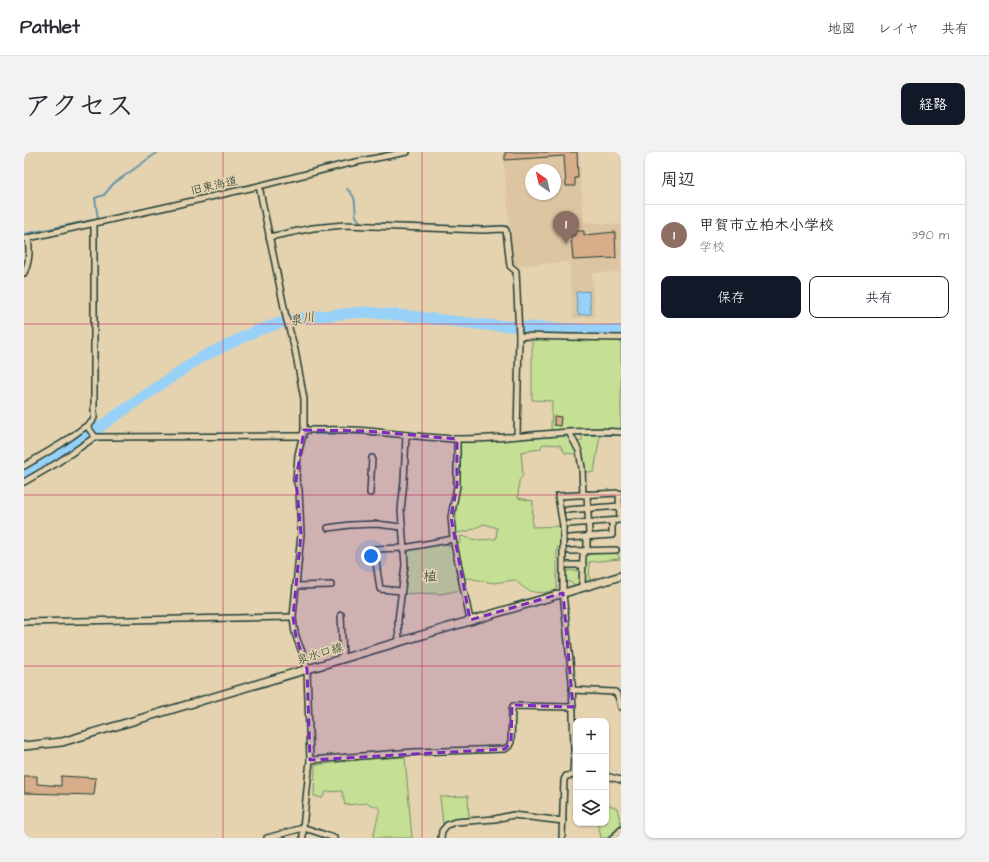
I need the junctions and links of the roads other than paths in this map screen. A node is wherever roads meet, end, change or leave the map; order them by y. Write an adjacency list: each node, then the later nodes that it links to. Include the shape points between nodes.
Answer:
1 (407, 152): 2 (street, 旧東海道)
2 (259, 186): 3 (street, 旧東海道); 4 (street)
3 (94, 224): 5 (street, 旧東海道); 9 (street, via 94,411)
4 (269, 237): 7 (street, via 313,228 344,226 506,230 510,266 516,271); 12 (street, via 304,400)
5 (26, 238): 6 (street, via 30,249)
6 (24, 273)
7 (519, 333): 8 (street); 15 (street)
8 (621, 338)
9 (88, 427): 14 (street); 18 (street)
10 (569, 432): 11 (street); 15 (street); 21 (street, via 579,451)
11 (621, 432)
12 (304, 433): 13 (street, via 367,431); 14 (street); 41 (street, via 298,455 296,480 299,489 301,534)
13 (406, 435): 16 (street); 28 (street)
14 (94, 436): 19 (street, via 57,463)
15 (517, 436): 16 (street)
16 (457, 438): 32 (street, via 457,486 451,517)
17 (372, 458): 20 (street)
18 (24, 466)
19 (24, 482)
20 (370, 493)
21 (585, 495): 22 (street, via 619,493); 23 (street); 44 (street, via 558,496 562,526)
22 (620, 506): 23 (street); 25 (street, via 620,520)
23 (588, 508): 24 (street); 26 (street)
24 (567, 510)
25 (612, 521): 26 (street); 30 (street, via 612,535)
26 (588, 522): 27 (street); 30 (street)
27 (568, 524)
28 (401, 527): 29 (street, via 377,524); 33 (street)
29 (328, 528)
30 (588, 536): 31 (street); 36 (street)
31 (569, 538)
32 (453, 539): 33 (street); 47 (street)
33 (404, 548): 43 (street, via 405,565); 43 (street, via 374,548 380,589)
34 (616, 550): 36 (street)
35 (569, 551): 36 (street)
36 (586, 551): 38 (street, via 583,555)
37 (568, 565): 38 (street)
38 (583, 565): 42 (street)
39 (621, 576): 42 (main road, 泉水口線)
40 (331, 585): 41 (street)
41 (297, 586): 46 (street)
42 (582, 587): 44 (main road, 泉水口線)
43 (401, 591): 49 (street, via 398,620)
44 (563, 593): 47 (main road, 泉水口線); 52 (street)
45 (341, 615): 50 (street)
46 (293, 617): 48 (street); 51 (street, via 296,637)
47 (470, 620): 49 (main road, 泉水口線)
48 (24, 622)
49 (400, 641): 50 (main road, 泉水口線)
50 (343, 658): 51 (main road, 泉水口線)
51 (307, 669): 55 (main road, 泉水口線, via 62,742); 57 (street)
52 (572, 690): 53 (street); 54 (street, via 614,692)
53 (573, 707): 56 (street); 57 (street, via 513,706 510,742 505,749 414,752)
54 (621, 707)
55 (24, 746)
56 (574, 754)
57 (310, 760): 62 (street)
58 (573, 774): 61 (street, via 566,776 564,780)
59 (609, 777): 60 (street)
60 (621, 780)
61 (563, 821): 67 (street, via 513,815 455,822 442,831); 68 (street)
62 (303, 828): 64 (street); 65 (street); 66 (street)
63 (621, 830): 69 (street)
64 (267, 838)
65 (303, 838)
66 (334, 838)
67 (441, 838)
68 (562, 838)
69 (613, 838)

